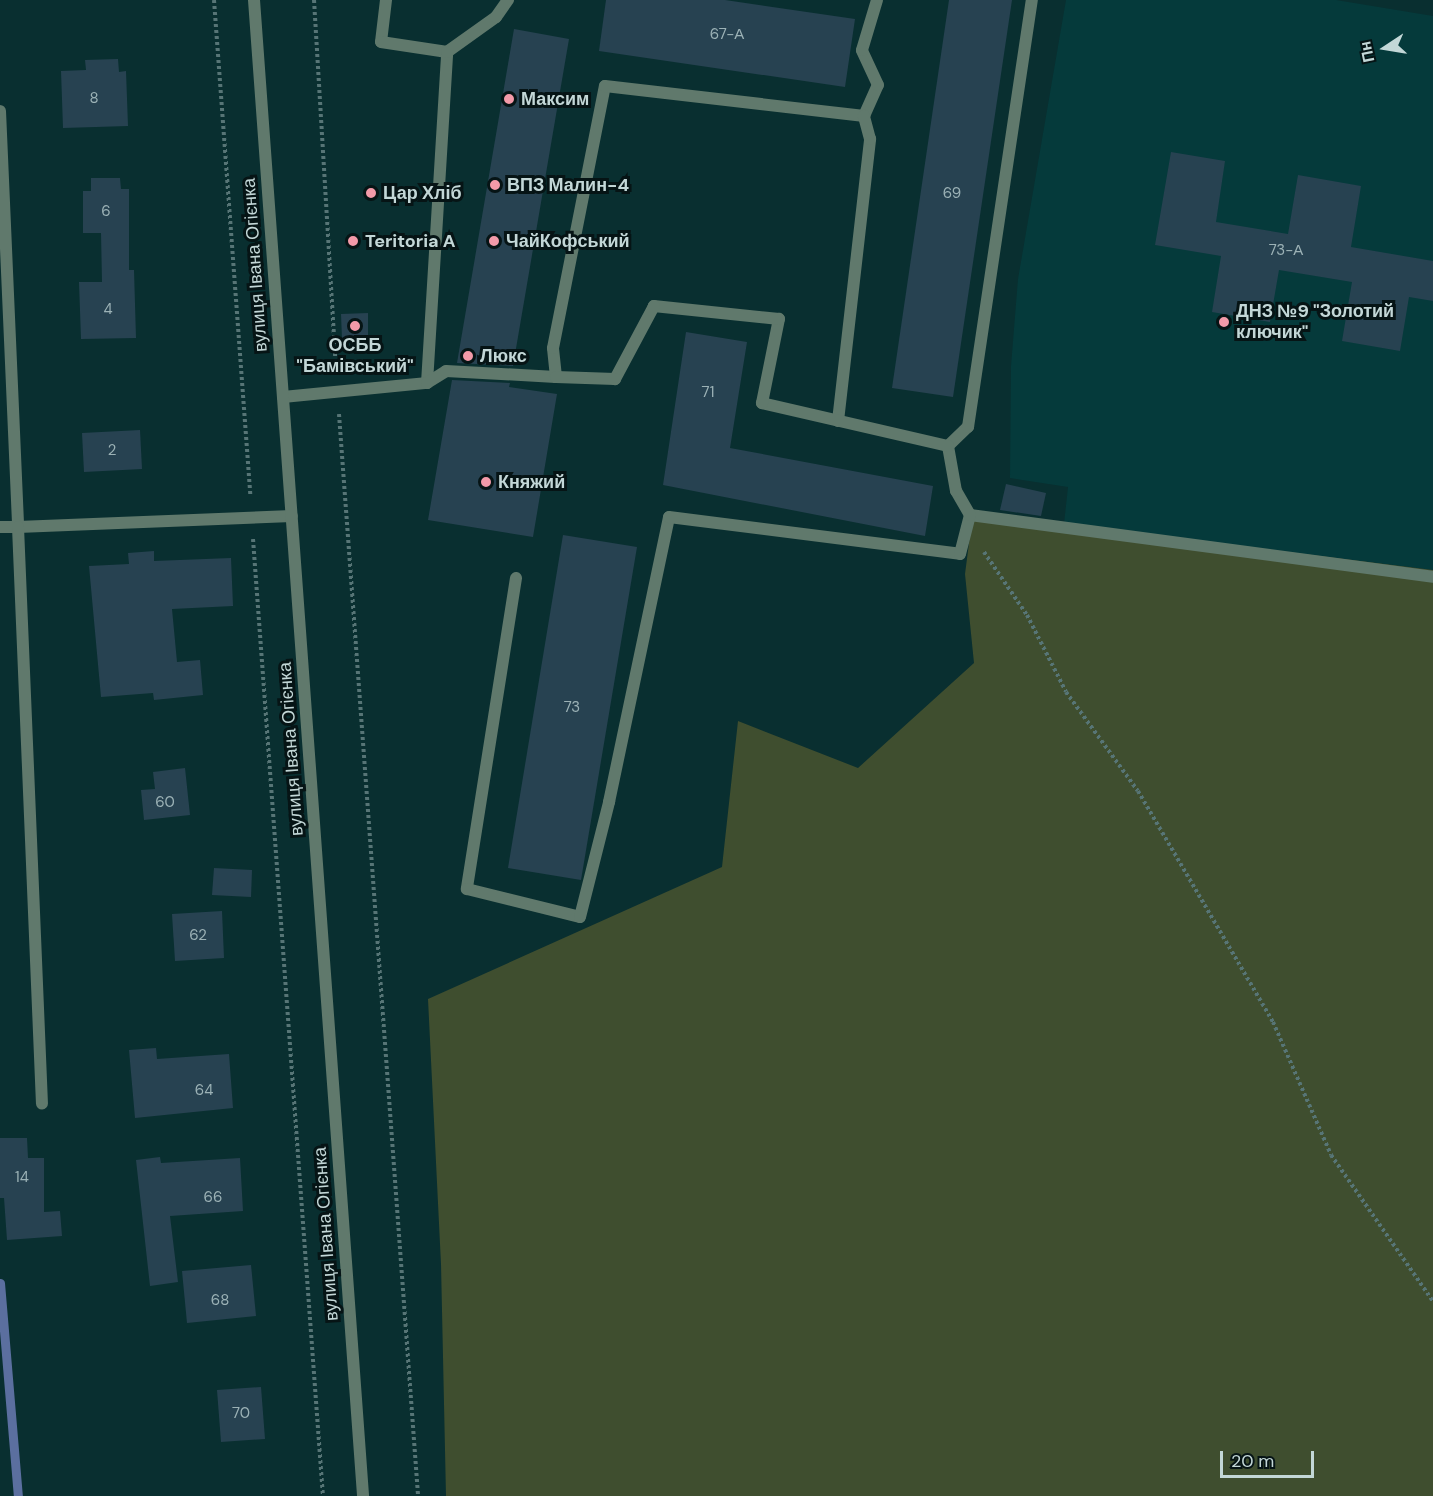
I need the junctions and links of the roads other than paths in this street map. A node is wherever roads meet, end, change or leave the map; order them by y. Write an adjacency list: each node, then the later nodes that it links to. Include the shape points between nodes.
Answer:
1 (254, 0): 12 (street, вулиця Івана Огієнка)
2 (386, 0): 6 (street, via 381,42)
3 (508, 0): 6 (street, via 496,17)
4 (877, 0): 8 (street, via 862,50 878,85)
5 (1032, 0): 14 (street, via 968,426)
6 (447, 52): 11 (street)
7 (0, 111): 9 (street)
8 (864, 116): 10 (street, via 605,86 553,348); 13 (street, via 870,139)
9 (2, 185): 18 (street)
10 (556, 377): 11 (street, via 446,371); 13 (street, via 615,379 654,306 779,319 762,403)
11 (427, 383): 12 (street)
12 (283, 397): 16 (street, вулиця Івана Огієнка)
13 (838, 421): 14 (street)
14 (948, 446): 15 (street, via 956,491)
15 (970, 514): 19 (street); 20 (street, via 960,554 669,517 609,802 580,917 466,889)
16 (292, 516): 18 (street); 22 (street, вулиця Івана Огієнка)
17 (0, 527): 18 (street)
18 (18, 527): 21 (street)
19 (1433, 577)
20 (516, 578)
21 (42, 1104)
22 (363, 1496)

